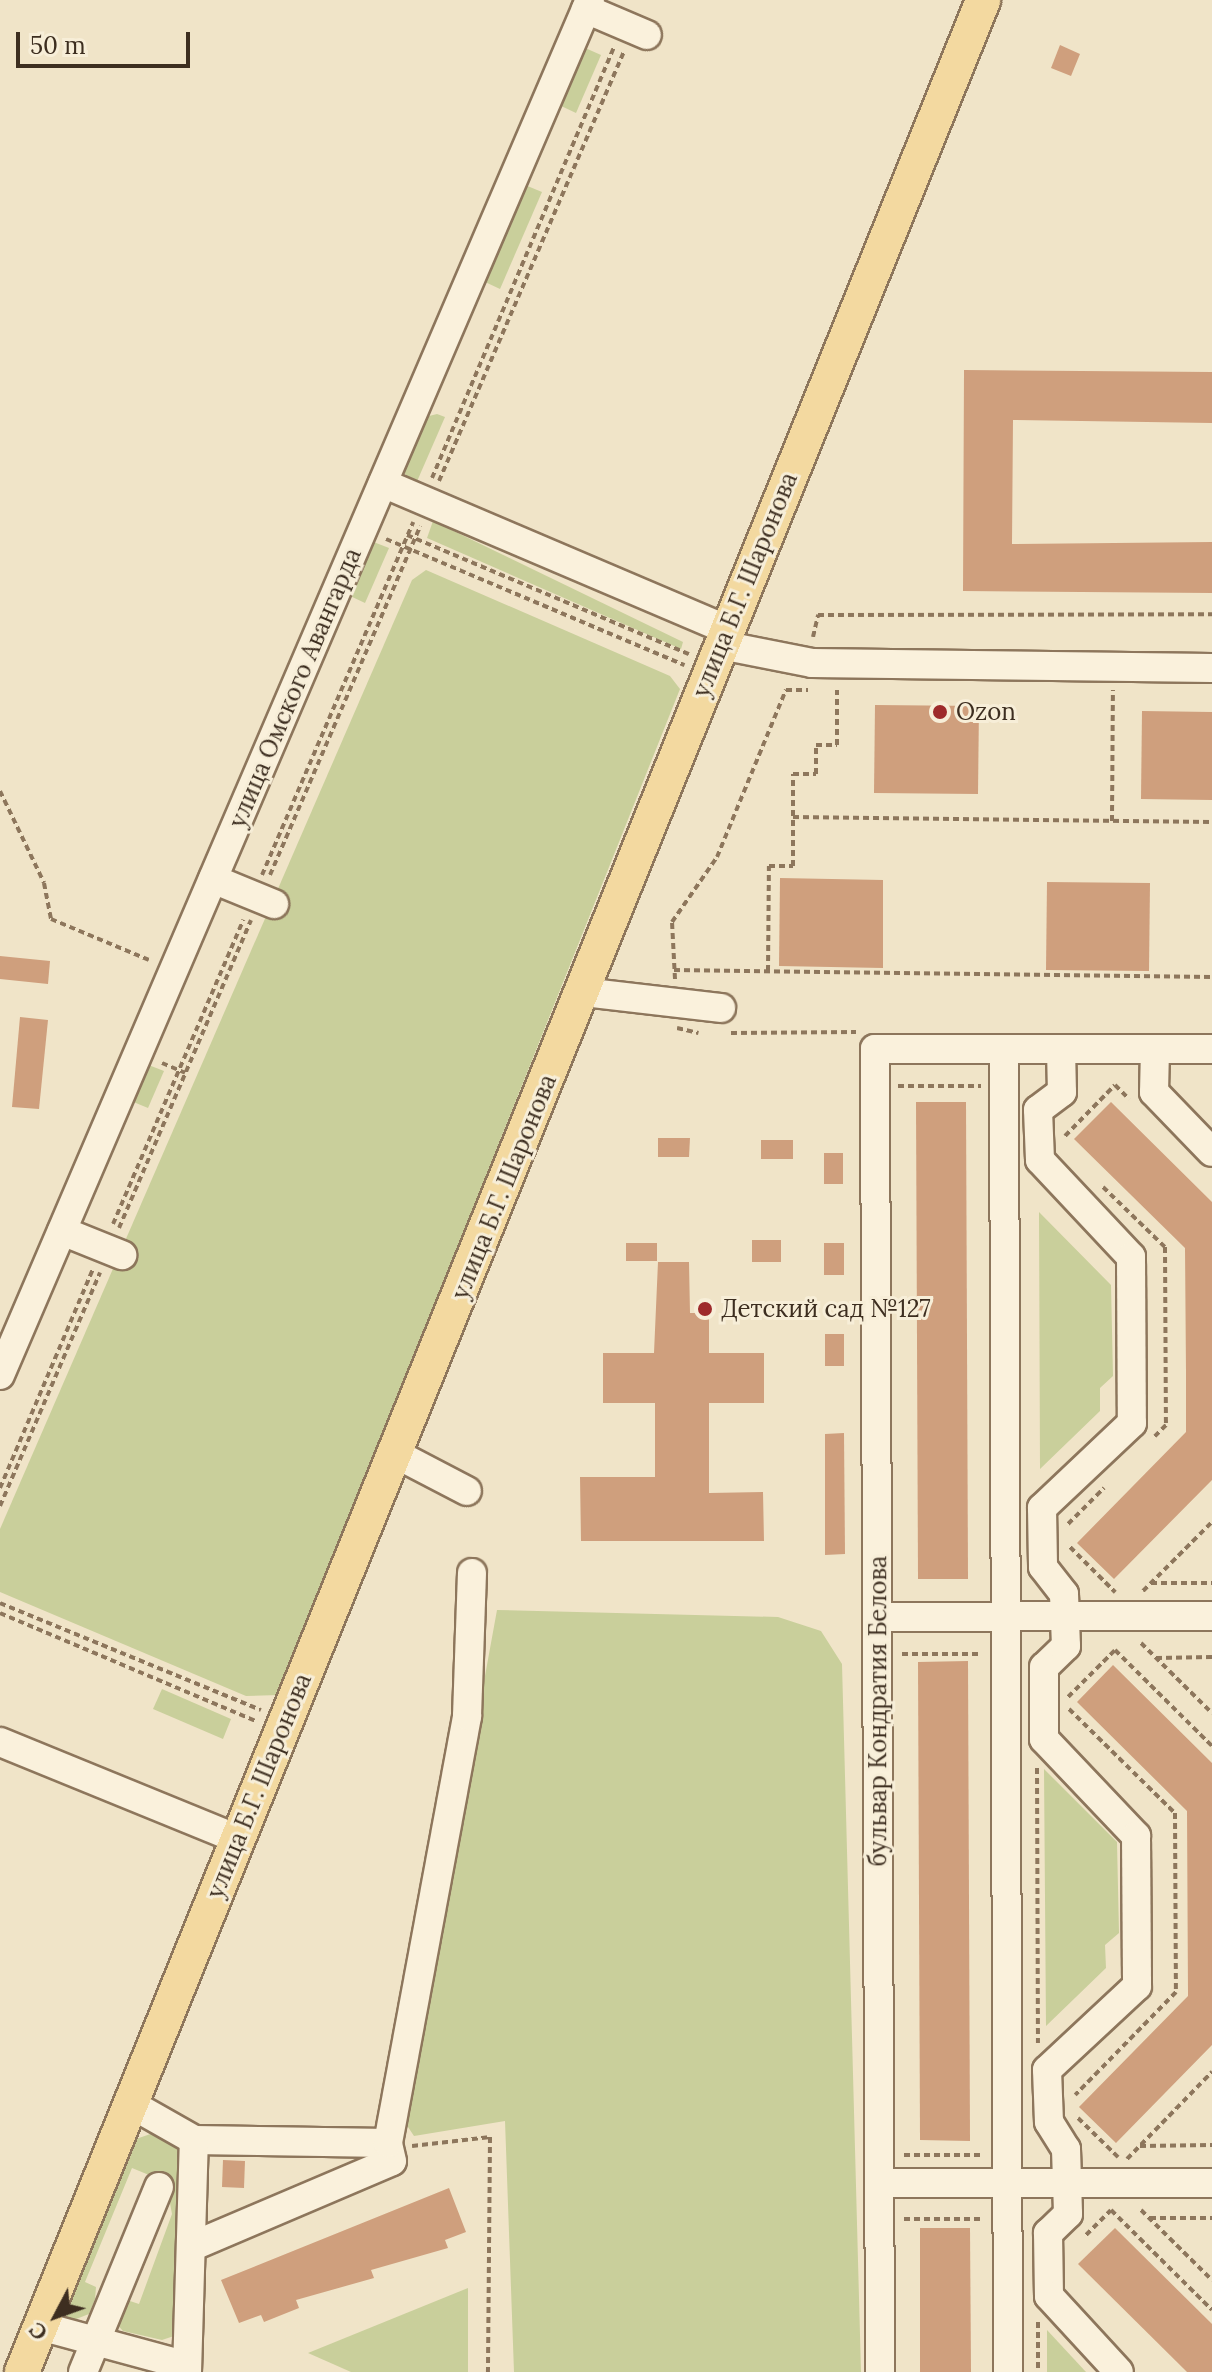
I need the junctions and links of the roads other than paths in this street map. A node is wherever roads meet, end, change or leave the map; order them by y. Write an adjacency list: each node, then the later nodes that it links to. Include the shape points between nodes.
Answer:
1 (983, 0): 7 (main road, улица Б.Г. Шаронова)
2 (588, 5): 3 (street); 4 (street, улица Омского Авангарда)
3 (635, 30)
4 (383, 483): 7 (street); 9 (street, улица Омского Авангарда)
5 (1212, 648): 6 (street)
6 (812, 653): 7 (street); 8 (street)
7 (717, 654): 11 (main road, улица Б.Г. Шаронова)
8 (1212, 668)
9 (213, 879): 10 (street); 18 (street, улица Омского Авангарда)
10 (262, 899)
11 (583, 992): 12 (street, via 676,1006); 21 (main road, улица Б.Г. Шаронова)
12 (722, 1020)
13 (1004, 1049): 14 (street); 26 (street, бульвар Кондратия Белова, via 866,1040); 27 (street)
14 (1061, 1049): 15 (street); 24 (street, via 1062,1092 1038,1110 1040,1160 1131,1257 1132,1423 1042,1508 1043,1567 1064,1594)
15 (1155, 1049): 16 (street); 17 (street, via 1154,1092)
16 (1212, 1049)
17 (1212, 1152)
18 (62, 1231): 19 (street); 20 (street, улица Омского Авангарда)
19 (111, 1251)
20 (0, 1375)
21 (394, 1453): 22 (street); 29 (main road, улица Б.Г. Шаронова)
22 (467, 1491)
23 (472, 1573): 32 (street, via 467,1716)
24 (1065, 1616): 25 (street); 27 (street); 35 (street, via 1066,1646 1044,1667 1044,1739 1136,1836 1137,1986 1047,2070 1049,2122 1066,2149)
25 (1212, 1616)
26 (877, 1617): 27 (street); 33 (street, бульвар Кондратия Белова)
27 (1006, 1617): 34 (street)
28 (0, 1742): 29 (street)
29 (238, 1839): 30 (main road, улица Б.Г. Шаронова)
30 (129, 2103): 31 (street); 39 (main road, улица Б.Г. Шаронова)
31 (194, 2140): 32 (street); 38 (street)
32 (388, 2143): 38 (street, via 392,2161)
33 (879, 2183): 34 (street); 44 (street, бульвар Кондратия Белова)
34 (1007, 2183): 35 (street); 45 (street)
35 (1067, 2183): 36 (street); 46 (street, via 1068,2214 1048,2233 1049,2296)
36 (1212, 2183)
37 (159, 2187): 40 (street)
38 (193, 2246): 41 (street)
39 (40, 2326): 40 (street); 42 (main road, улица Б.Г. Шаронова)
40 (92, 2341): 41 (street); 43 (street)
41 (187, 2369)
42 (22, 2372)
43 (83, 2372)
44 (880, 2372)
45 (1008, 2372)
46 (1119, 2372)

